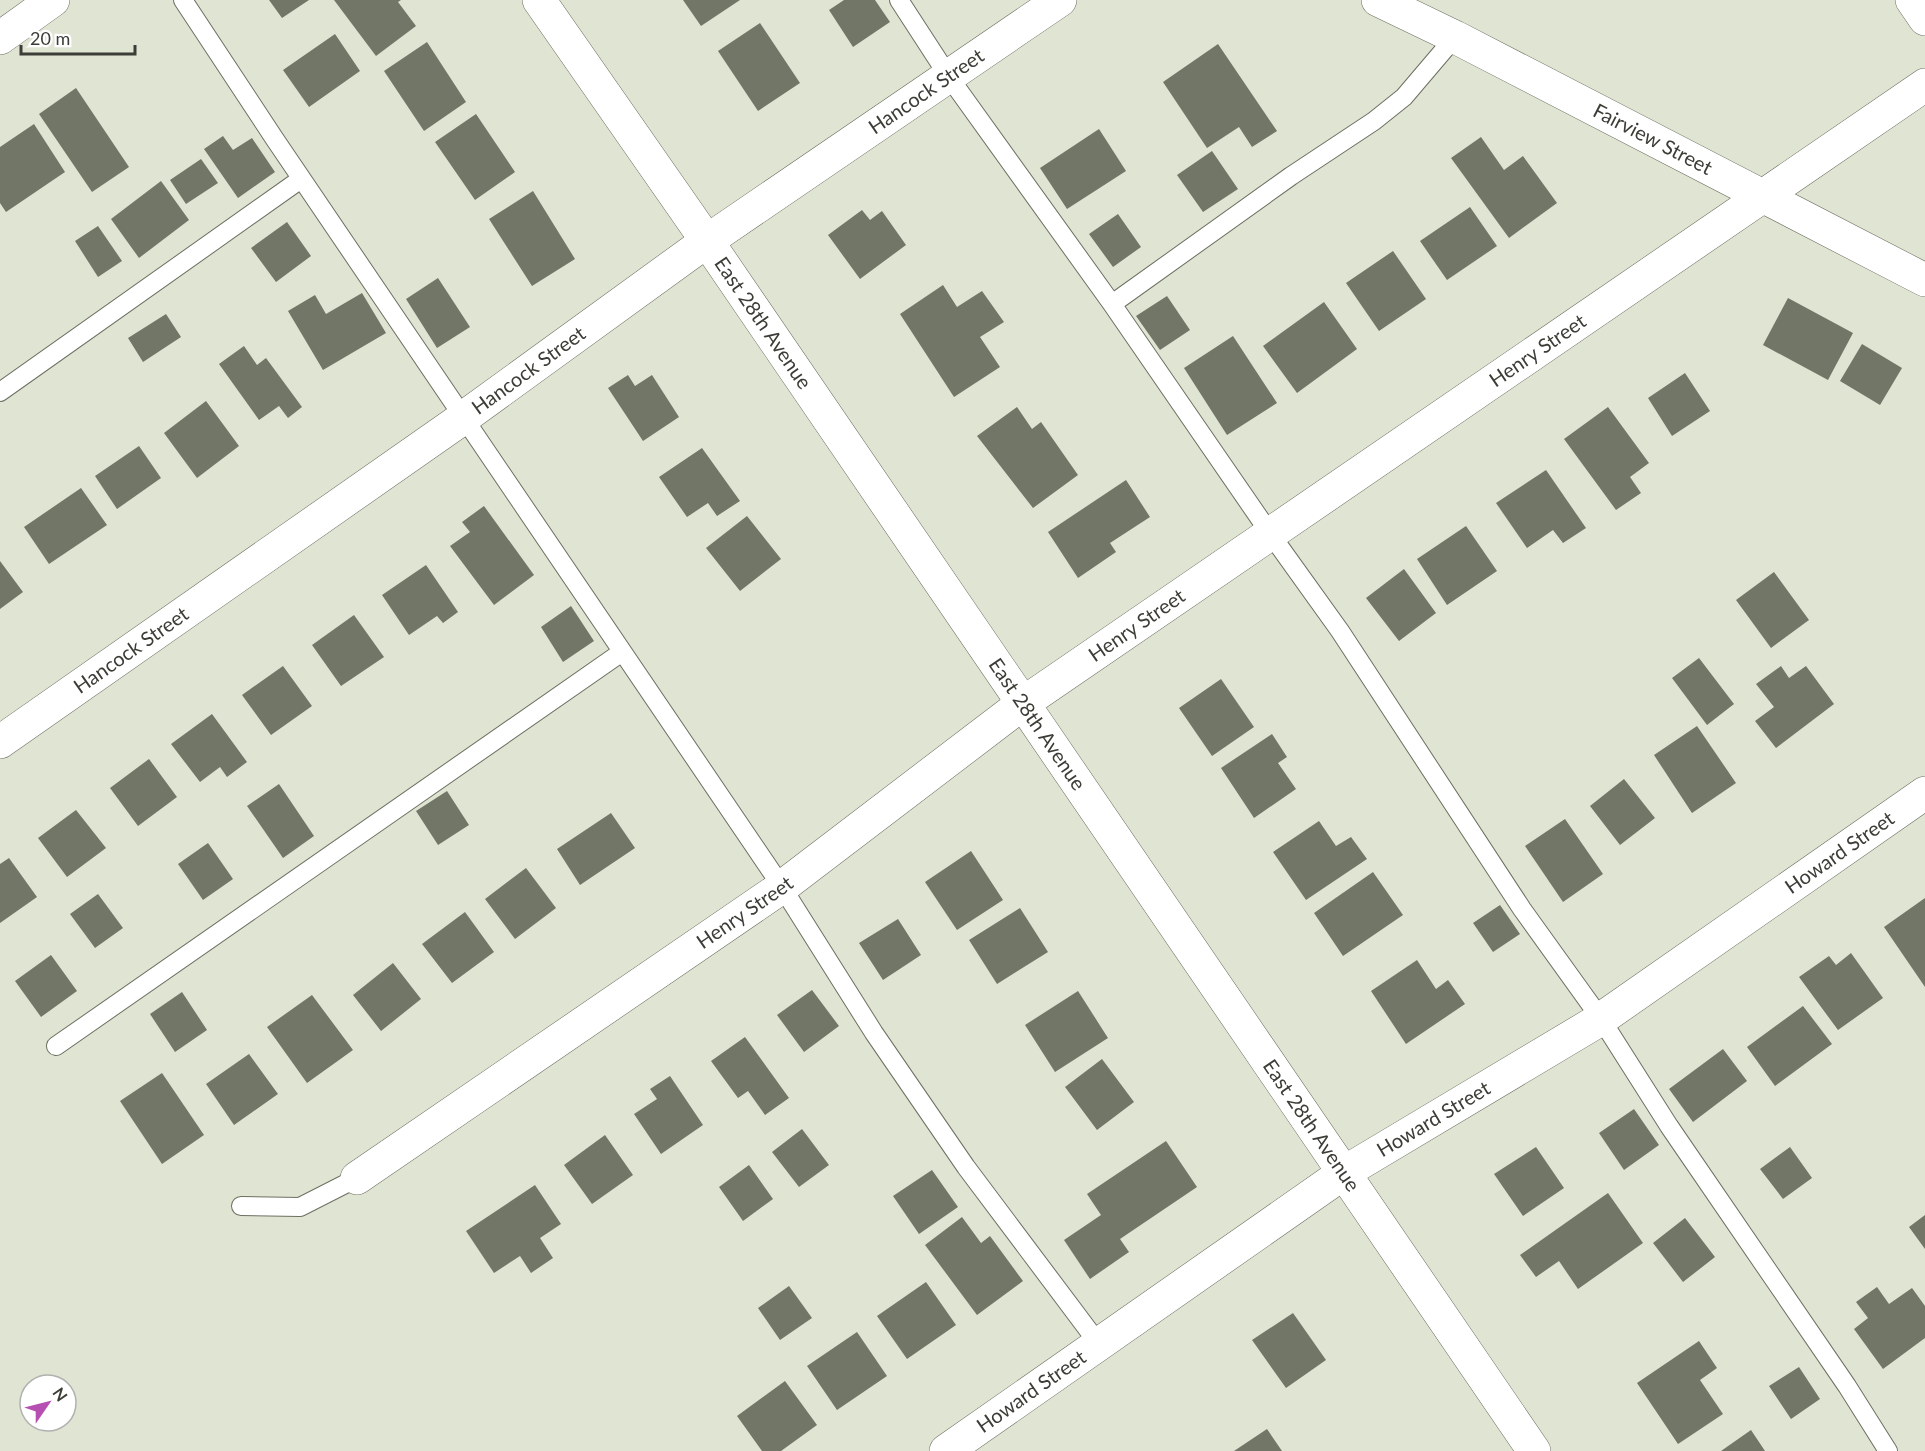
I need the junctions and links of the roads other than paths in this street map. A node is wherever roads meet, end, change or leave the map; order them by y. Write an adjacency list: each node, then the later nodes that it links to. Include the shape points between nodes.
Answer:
1 (53, 0): 10 (street)
2 (183, 0): 13 (lane)
3 (539, 0): 15 (street, East 28th Avenue)
4 (899, 0): 11 (lane)
5 (1059, 0): 11 (street, Hancock Street)
6 (1378, 0): 9 (street, Fairview Street)
7 (1912, 0): 8 (street)
8 (1925, 20)
9 (1455, 37): 14 (street, Fairview Street); 17 (lane, via 1404,97 1374,121)
10 (0, 38)
11 (949, 77): 15 (street, Hancock Street); 17 (lane)
12 (1925, 85): 14 (street, Henry Street)
13 (301, 179): 18 (lane); 19 (lane)
14 (1761, 197): 16 (street, Fairview Street); 20 (street, Henry Street)
15 (707, 241): 19 (street, Hancock Street); 22 (street, East 28th Avenue)
16 (1925, 280)
17 (1112, 304): 20 (lane)
18 (0, 392)
19 (463, 418): 21 (lane); 23 (street, Hancock Street)
20 (1269, 532): 22 (street, Henry Street); 26 (lane, via 1340,631 1522,909)
21 (622, 652): 25 (lane); 27 (lane)
22 (1022, 704): 25 (street, Henry Street); 28 (street, East 28th Avenue)
23 (0, 742)
24 (1925, 793): 26 (street, Howard Street)
25 (782, 887): 29 (street, Henry Street); 31 (lane, via 874,1033 966,1167)
26 (1601, 1019): 28 (street, Howard Street); 34 (lane)
27 (56, 1046)
28 (1345, 1172): 31 (street, Howard Street); 33 (street, East 28th Avenue)
29 (357, 1178): 30 (lane, via 300,1208)
30 (241, 1206)
31 (1098, 1343): 32 (street, Howard Street)
32 (946, 1451)
33 (1534, 1451)
34 (1888, 1451)

